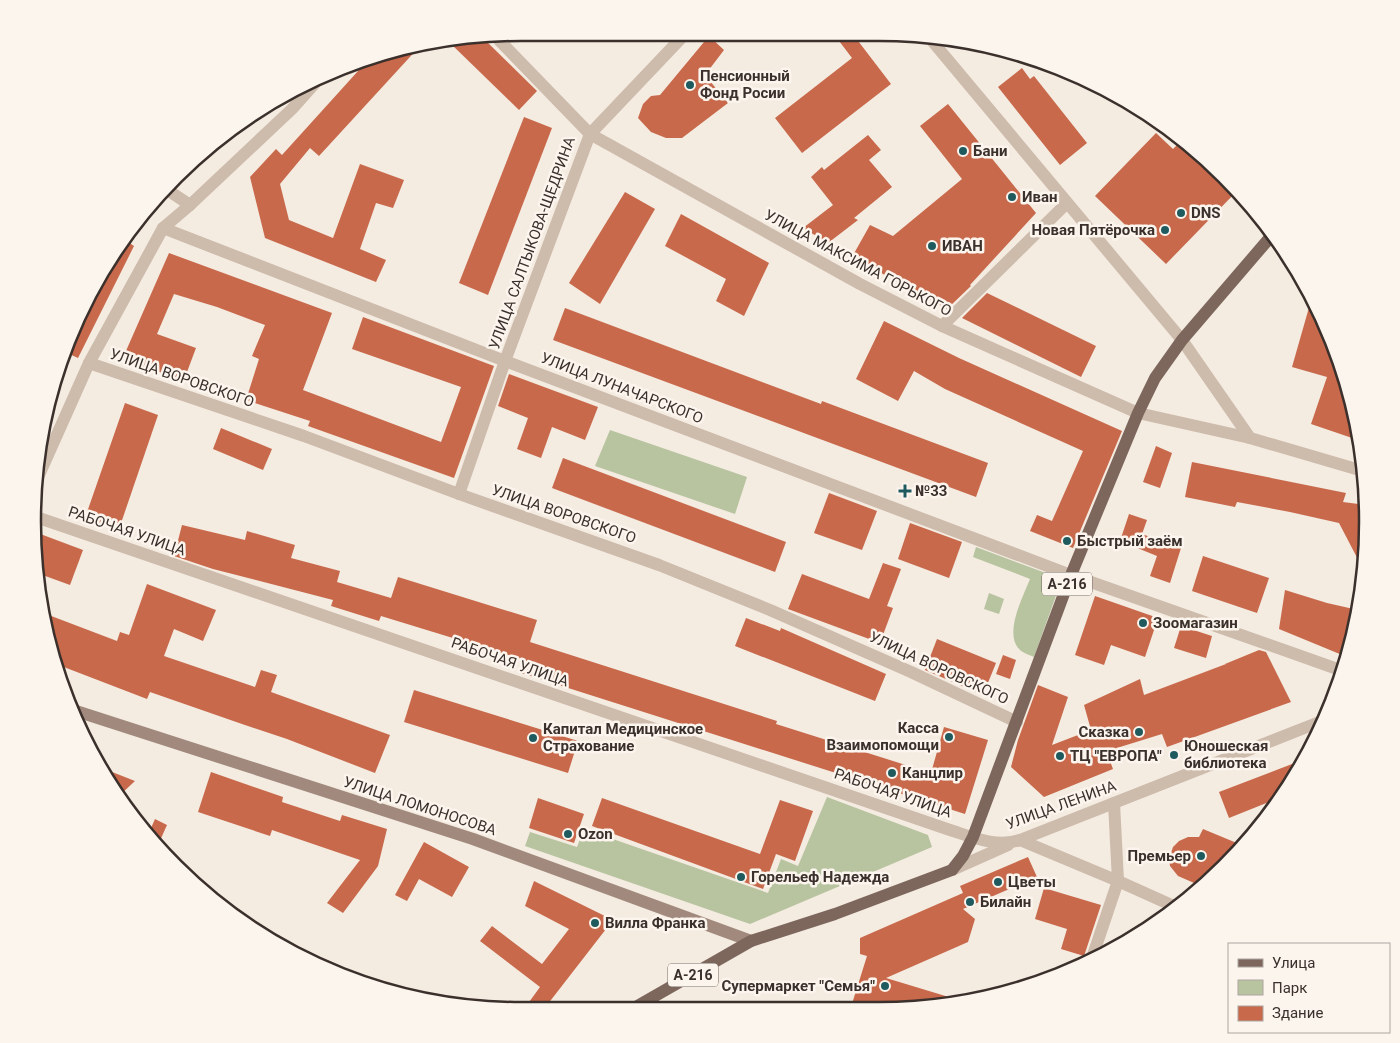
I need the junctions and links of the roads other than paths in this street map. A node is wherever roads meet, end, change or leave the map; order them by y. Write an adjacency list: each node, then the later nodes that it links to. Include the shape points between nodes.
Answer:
1 (678, 41): 5 (street, УЛИЦА САЛТЫКОВА-ЩЕДРИНА)
2 (501, 42): 5 (street, УЛИЦА МАКСИМА ГОРЬКОГО)
3 (935, 44): 7 (street)
4 (307, 92): 8 (street)
5 (590, 134): 11 (street, УЛИЦА МАКСИМА ГОРЬКОГО); 13 (street, УЛИЦА САЛТЫКОВА-ЩЕДРИНА)
6 (172, 193): 8 (street)
7 (1066, 203): 11 (street); 12 (street)
8 (190, 205): 9 (street)
9 (163, 228): 13 (street, УЛИЦА ЛУНАЧАРСКОГО); 14 (street)
10 (1268, 240): 12 (main road, А-216)
11 (942, 326): 15 (street, УЛИЦА МАКСИМА ГОРЬКОГО)
12 (1182, 340): 15 (main road, А-216, via 1155,378); 16 (street)
13 (505, 361): 19 (street, УЛИЦА САЛТЫКОВА-ЩЕДРИНА); 21 (street, УЛИЦА ЛУНАЧАРСКОГО)
14 (89, 363): 17 (street); 19 (street, УЛИЦА ВОРОВСКОГО, via 304,436)
15 (1138, 413): 16 (street, УЛИЦА МАКСИМА ГОРЬКОГО); 21 (main road, А-216)
16 (1250, 438): 18 (street, УЛИЦА МАКСИМА ГОРЬКОГО)
17 (45, 462)
18 (1356, 469)
19 (459, 494): 24 (street, УЛИЦА ВОРОВСКОГО, via 659,565 770,610)
20 (41, 519): 27 (street, РАБОЧАЯ УЛИЦА)
21 (1071, 575): 22 (street, УЛИЦА ЛУНАЧАРСКОГО); 24 (main road, А-216)
22 (1335, 668)
23 (81, 713): 32 (street, УЛИЦА ЛОМОНОСОВА, via 474,839)
24 (1017, 722): 27 (main road, А-216)
25 (1313, 724): 26 (street, УЛИЦА ЛЕНИНА)
26 (1114, 803): 28 (street, УЛИЦА ЛЕНИНА); 30 (street)
27 (974, 837): 28 (street, УЛИЦА ЛЕНИНА, via 993,842); 29 (main road, А-216)
28 (1016, 842): 29 (street); 30 (street)
29 (952, 870): 32 (main road, А-216, via 835,914)
30 (1118, 880): 31 (street); 33 (street)
31 (1170, 904)
32 (751, 941): 34 (main road, А-216)
33 (1095, 950)
34 (644, 1002)

